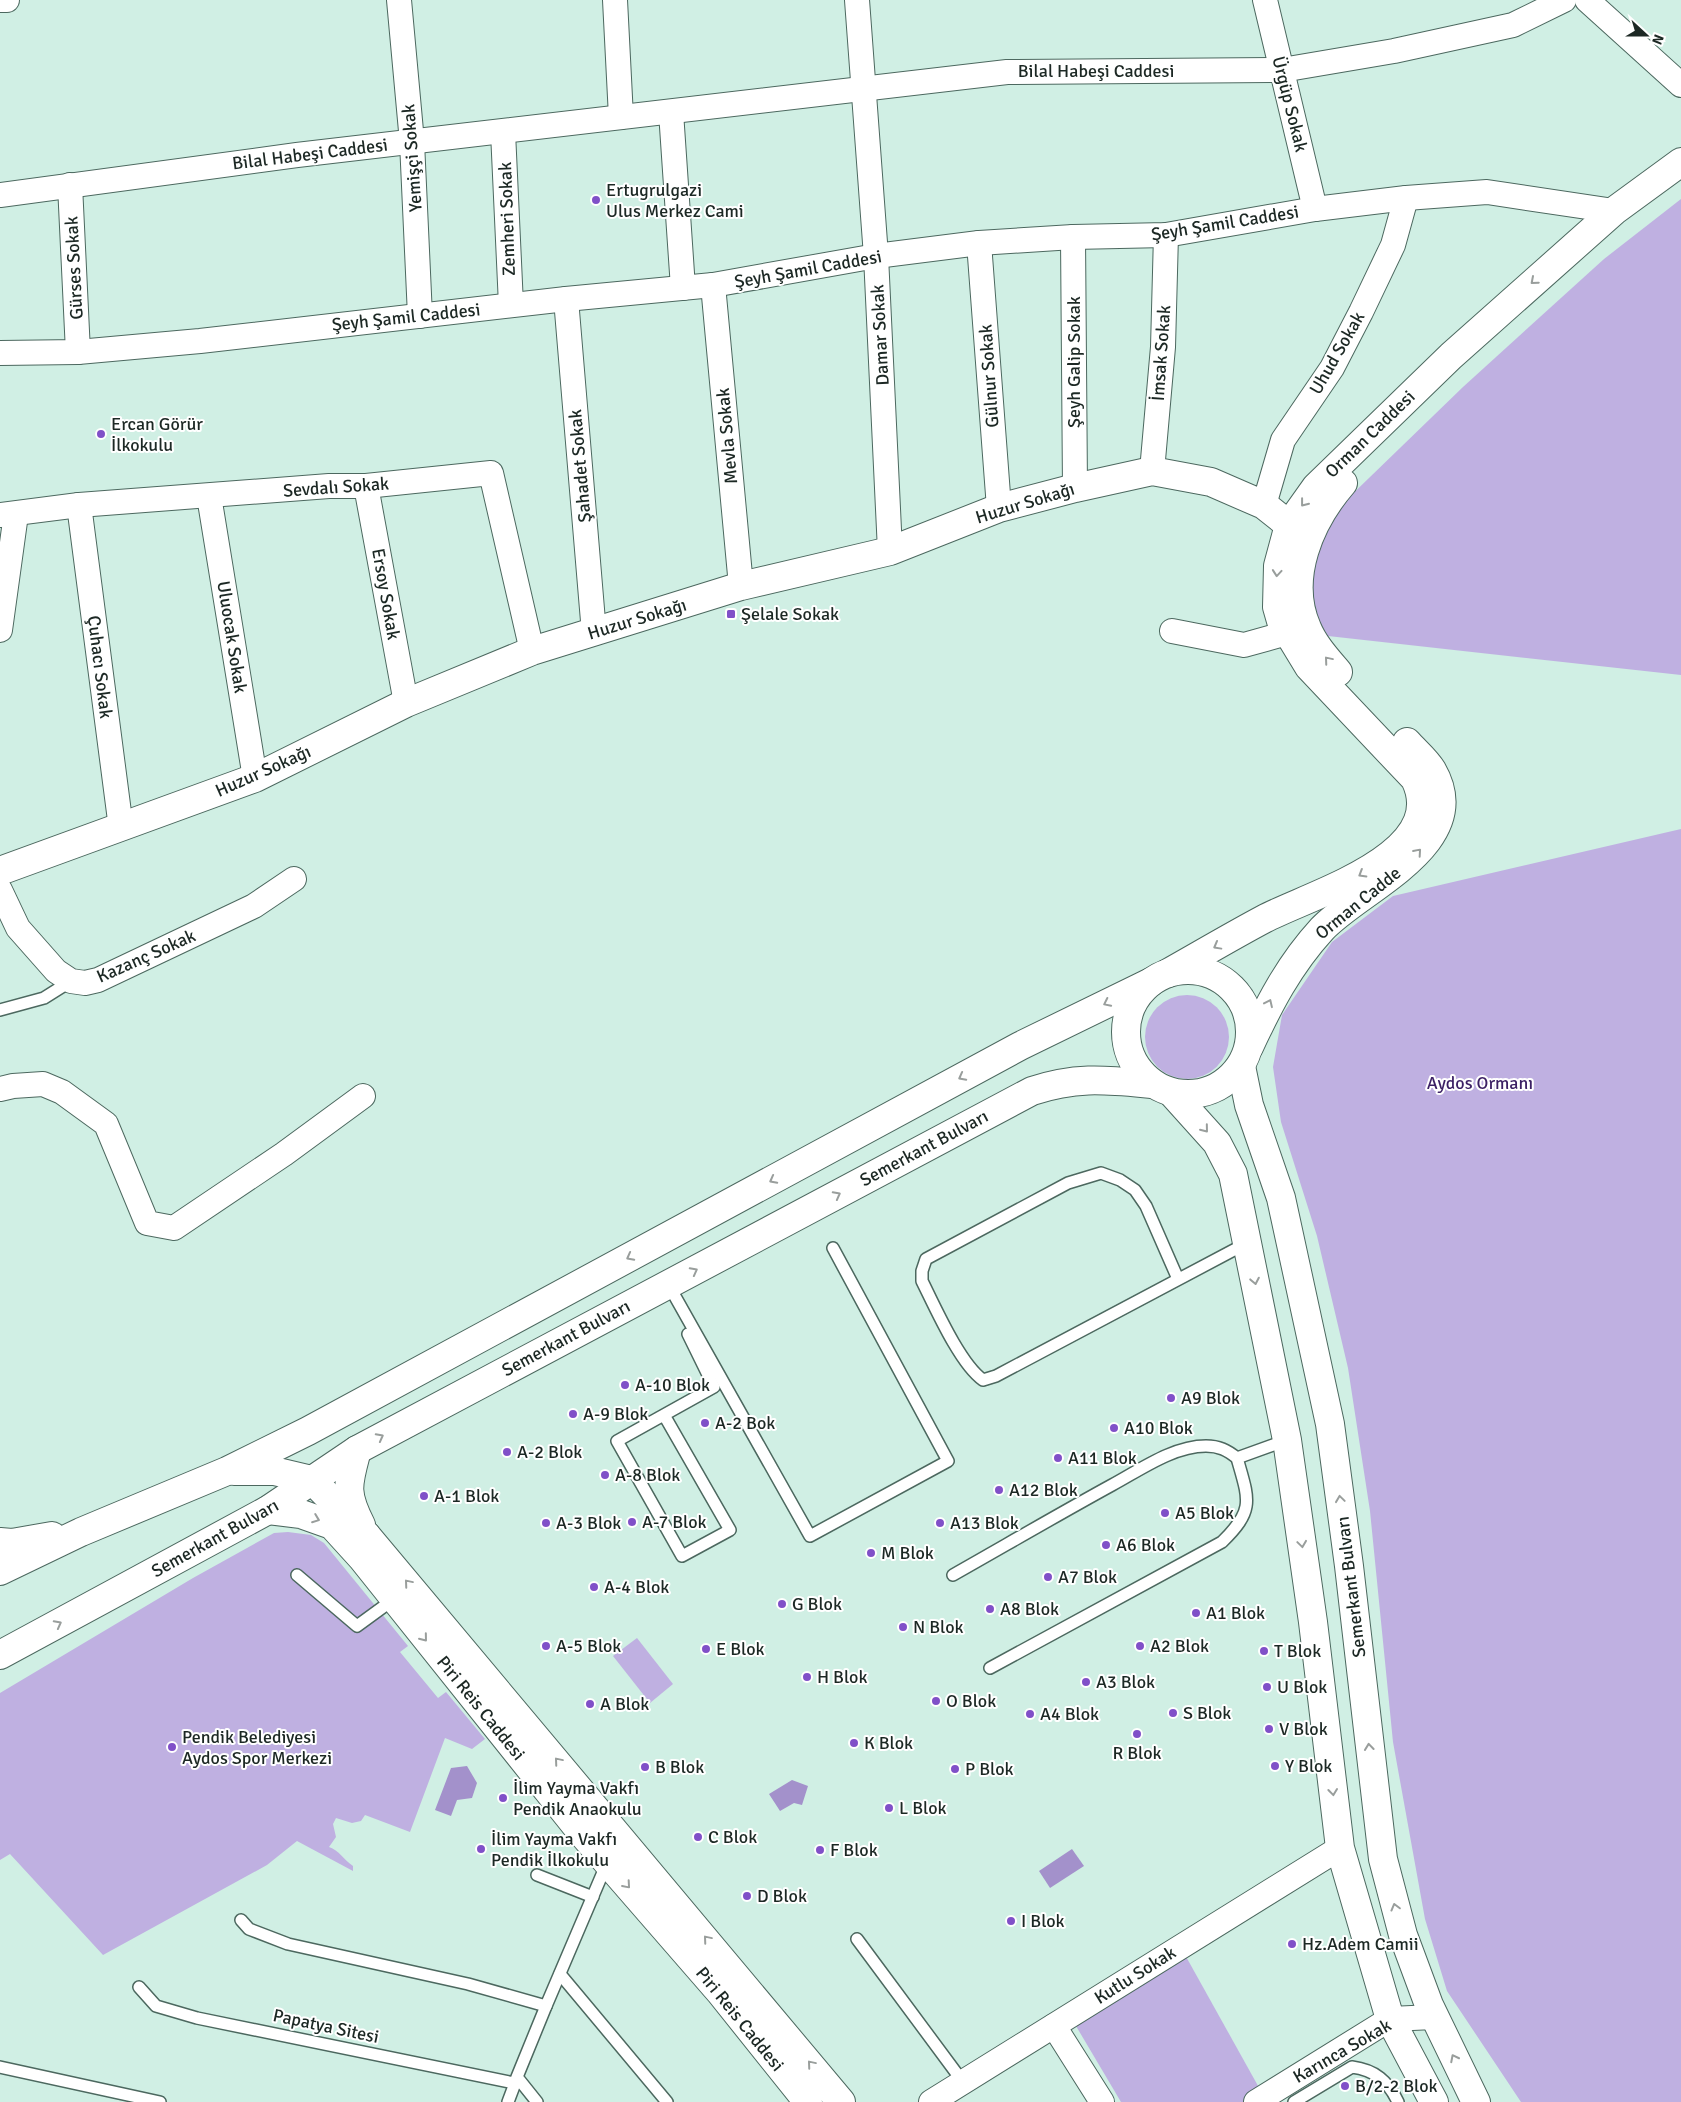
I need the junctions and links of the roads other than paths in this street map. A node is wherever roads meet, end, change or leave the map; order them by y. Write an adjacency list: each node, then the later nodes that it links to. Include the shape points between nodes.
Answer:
1 (0, 0): 2 (street)
2 (7, 0)
3 (399, 0): 15 (street, Yemişçi Sokak)
4 (615, 0): 13 (street)
5 (857, 0): 11 (street, Damar Sokak)
6 (1265, 0): 9 (street, Ürgüp Sokak)
7 (1564, 0): 9 (street, Bilal Habeşi Caddesi, via 1513,25 1394,51)
8 (1587, 0): 10 (street)
9 (1282, 70): 11 (street, Bilal Habeşi Caddesi, via 1007,72); 21 (street, Ürgüp Sokak)
10 (1681, 85)
11 (865, 89): 12 (street, Bilal Habeşi Caddesi); 26 (street, Damar Sokak)
12 (671, 112): 13 (street, Bilal Habeşi Caddesi); 28 (street)
13 (621, 117): 14 (street, Bilal Habeşi Caddesi)
14 (503, 132): 15 (street, Bilal Habeşi Caddesi); 30 (street, Zemheri Sokak)
15 (412, 142): 18 (street, Bilal Habeşi Caddesi); 31 (street, Yemişçi Sokak)
16 (1681, 162): 22 (main road, Orman Caddesi)
17 (1681, 182): 42 (main road, Orman Caddesi, via 1613,233 1353,472)
18 (70, 185): 19 (street, Bilal Habeşi Caddesi); 32 (street, Gürses Sokak)
19 (0, 195)
20 (1406, 198): 21 (street, Şeyh Şamil Caddesi); 22 (street, Şeyh Şamil Caddesi, via 1487,192); 39 (street, Uhud Sokak, via 1393,244 1362,312 1332,368 1283,440)
21 (1315, 209): 23 (street, Şeyh Şamil Caddesi)
22 (1614, 211): 42 (main road, Orman Caddesi, one-way to 42, via 1517,295 1394,409 1316,487)
23 (1166, 235): 24 (street, Şeyh Şamil Caddesi); 34 (street, İmsak Sokak, via 1163,347)
24 (1073, 237): 25 (street, Şeyh Şamil Caddesi); 36 (street, Şeyh Galip Sokak)
25 (979, 243): 26 (street, Şeyh Şamil Caddesi); 40 (street, Gülnur Sokak)
26 (876, 256): 27 (street, Şeyh Şamil Caddesi); 43 (street, Damar Sokak)
27 (713, 285): 28 (street, Şeyh Şamil Caddesi); 44 (street, Mevla Sokak)
28 (683, 288): 29 (street, Şeyh Şamil Caddesi)
29 (566, 299): 30 (street, Şeyh Şamil Caddesi); 47 (street, Şahadet Sokak)
30 (511, 306): 31 (street, Şeyh Şamil Caddesi)
31 (420, 316): 32 (street, Şeyh Şamil Caddesi)
32 (78, 352): 33 (street, Şeyh Şamil Caddesi)
33 (0, 353)
34 (1152, 471): 36 (main road, Huzur Sokağı); 39 (main road, Huzur Sokağı, via 1211,482)
35 (366, 486): 37 (street, Sevdalı Sokak); 49 (street, Sevdalı Sokak, via 491,473); 50 (street, Ersoy Sokak)
36 (1075, 488): 40 (main road, Huzur Sokağı)
37 (209, 496): 38 (street, Sevdalı Sokak); 52 (street, Uluocak Sokak)
38 (79, 505): 41 (street, Sevdalı Sokak); 53 (street, Çuhacı Sokak)
39 (1264, 505): 42 (main road, Huzur Sokağı)
40 (999, 508): 43 (main road, Huzur Sokağı)
41 (8, 514): 45 (street)
42 (1299, 531): 48 (main road, Orman Caddesi, one-way to 48, via 1278,566 1276,583 1277,607); 51 (main road, Orman Caddesi, one-way to 42, via 1324,656 1307,628 1300,602 1303,556)
43 (890, 550): 44 (main road, Huzur Sokağı)
44 (741, 586): 47 (main road, Huzur Sokağı)
45 (0, 630)
46 (1172, 631): 48 (street, via 1244,645)
47 (594, 633): 49 (main road, Huzur Sokağı)
48 (1287, 634): 51 (main road, Orman Caddesi, via 1309,667)
49 (532, 651): 50 (main road, Huzur Sokağı)
50 (406, 703): 52 (main road, Huzur Sokağı)
51 (1414, 763): 57 (main road, Orman Cadde, one-way to 57, via 1423,807 1417,824 1392,854 1350,881 1266,918); 60 (main road, Orman Cadde, one-way to 51, via 1276,990 1304,950 1343,911 1411,860 1434,829 1442,802 1432,770)
52 (255, 778): 53 (main road, Huzur Sokağı)
53 (121, 828): 54 (main road, Huzur Sokağı)
54 (0, 871)
55 (294, 880): 58 (street, Kazanç Sokak, via 254,906 98,980)
56 (0, 890): 58 (street, Kazanç Sokak, via 18,928 56,971)
57 (1159, 978): 60 (main road, via 1186,970 1206,972 1223,980 1237,993 1246,1010 1250,1028); 61 (main road, via 1137,996 1128,1014 1126,1034 1129,1053 1139,1070); 72 (main road, one-way to 72, via 1020,1046)
58 (72, 981): 59 (lane, via 44,998)
59 (0, 1010)
60 (1245, 1056): 61 (main road, via 1228,1080 1211,1090 1192,1095); 95 (main road, Semerkant Bulvarı, one-way to 60, via 1403,1935 1383,1859 1330,1424 1281,1198 1249,1105)
61 (1163, 1088): 64 (main road, one-way to 64, via 1217,1143 1233,1174); 67 (main road, Semerkant Bulvarı, one-way to 61, via 1032,1091 1060,1082 1092,1080)
62 (0, 1089): 63 (street, via 43,1084 62,1092 106,1124 147,1223 174,1228)
63 (363, 1096)
64 (1247, 1242): 66 (lane); 69 (main road, one-way to 69)
65 (833, 1248): 67 (lane, via 948,1461 810,1536)
66 (1178, 1279): 66 (lane, via 983,1380 954,1342 922,1281 922,1271 926,1259 1068,1183 1102,1173 1135,1190 1146,1206)
67 (666, 1286): 68 (lane, via 714,1386); 70 (main road, Semerkant Bulvarı, one-way to 67)
68 (664, 1415): 68 (lane, via 617,1441 682,1556 730,1530)
69 (1287, 1440): 71 (lane); 86 (main road, one-way to 86)
70 (357, 1450): 73 (main road, Semerkant Bulvarı); 76 (main road, via 349,1481 350,1503)
71 (1237, 1458): 80 (lane, via 1224,1448 1205,1446 1182,1450); 85 (lane, via 1248,1507 1237,1528 1222,1542)
72 (227, 1472): 73 (main road, via 274,1471); 75 (main road)
73 (312, 1480): 74 (main road, Semerkant Bulvarı); 76 (main road)
74 (268, 1510): 81 (main road, Piri Reis Caddesi, one-way to 81, via 301,1514 332,1525); 82 (main road, Semerkant Bulvarı, one-way to 74)
75 (81, 1532): 77 (main road); 78 (main road)
76 (366, 1535): 106 (main road, Piri Reis Caddesi, one-way to 76)
77 (0, 1542)
78 (0, 1572)
79 (297, 1575): 81 (lane, via 357,1626)
80 (953, 1575)
81 (394, 1599): 87 (main road, Piri Reis Caddesi, one-way to 87)
82 (32, 1638): 83 (main road); 84 (main road, Semerkant Bulvarı)
83 (0, 1641)
84 (0, 1655)
85 (990, 1668)
86 (1340, 1848): 96 (main road); 97 (street, Kutlu Sokak)
87 (607, 1863): 89 (lane); 105 (main road, Piri Reis Caddesi, one-way to 105, via 720,1992)
88 (537, 1875): 89 (lane)
89 (593, 1897): 92 (lane)
90 (241, 1920): 94 (lane, via 249,1929 288,1944 468,1984)
91 (857, 1939): 100 (lane)
92 (560, 1974): 94 (lane); 104 (lane)
93 (139, 1987): 99 (lane, Papatya Sitesi, via 156,2006 197,2018)
94 (546, 2006): 99 (lane)
95 (1434, 2017): 96 (street, Karınca Sokak); 113 (main road, Semerkant Bulvarı, one-way to 95)
96 (1390, 2019): 109 (street, Karınca Sokak); 112 (main road)
97 (1054, 2026): 100 (street, Kutlu Sokak); 108 (street)
98 (0, 2067): 101 (lane)
99 (516, 2080): 102 (lane); 103 (lane)
100 (963, 2082): 107 (street, Kutlu Sokak)
101 (160, 2102)
102 (508, 2102)
103 (537, 2102)
104 (667, 2102)
105 (808, 2102)
106 (842, 2102)
107 (931, 2102)
108 (1102, 2102)
109 (1256, 2102)
110 (1294, 2102): 111 (lane, via 1352,2067 1378,2075)
111 (1398, 2102)
112 (1434, 2102)
113 (1476, 2102)

